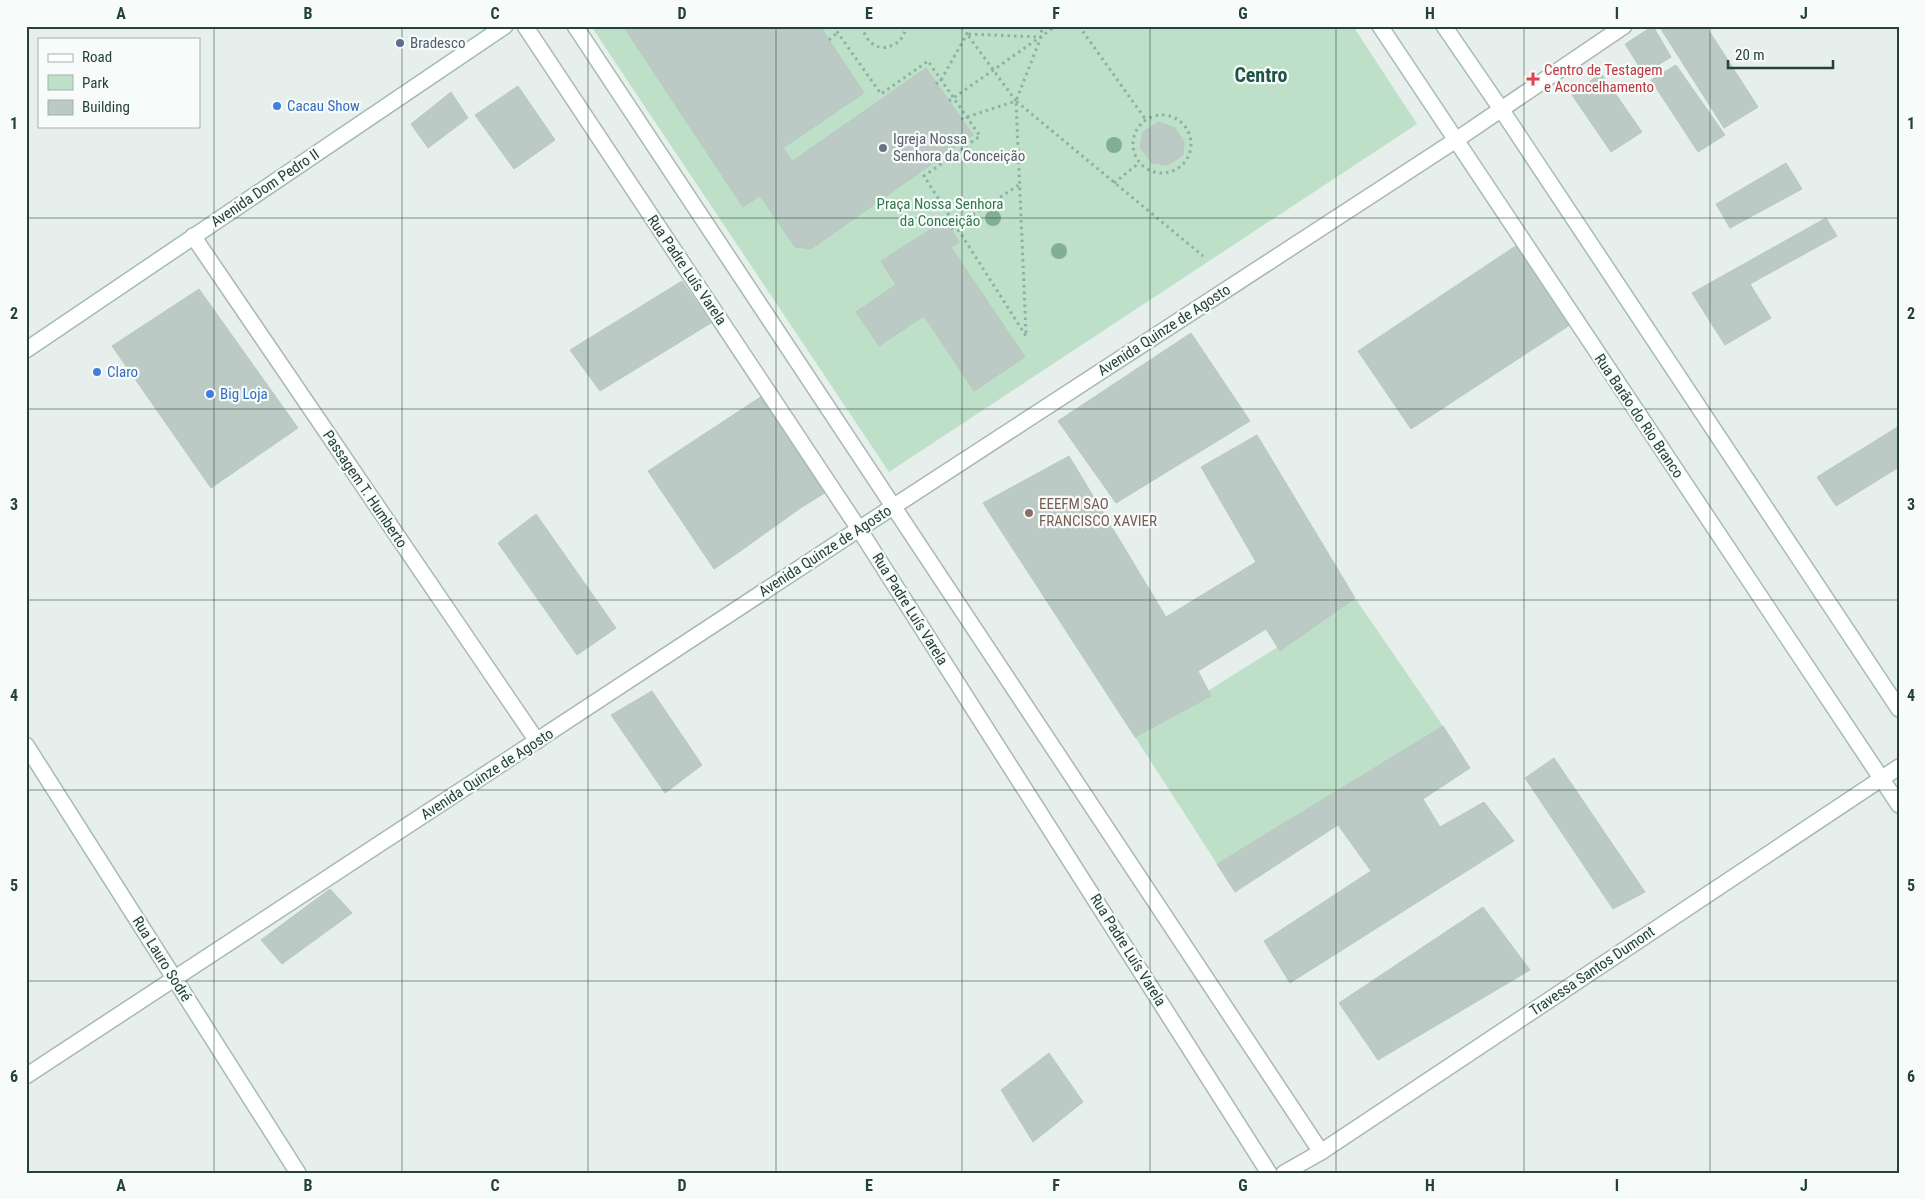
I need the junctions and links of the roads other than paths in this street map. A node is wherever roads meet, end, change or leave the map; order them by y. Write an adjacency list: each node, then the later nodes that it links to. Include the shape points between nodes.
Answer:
1 (505, 26): 9 (street, Avenida Dom Pedro II)
2 (525, 26): 12 (street, Rua Padre Luís Varela)
3 (575, 26): 11 (street)
4 (1380, 26): 8 (street, Rua Barão do Rio Branco)
5 (1444, 26): 7 (street)
6 (1624, 26): 7 (street, Avenida Quinze de Agosto)
7 (1501, 109): 8 (street, Avenida Quinze de Agosto); 13 (street)
8 (1456, 140): 11 (street, Avenida Quinze de Agosto); 17 (street, Rua Barão do Rio Branco)
9 (193, 236): 10 (street, Avenida Dom Pedro II); 14 (street, Passagem T. Humberto)
10 (26, 350)
11 (894, 506): 12 (street, Avenida Quinze de Agosto); 21 (street)
12 (859, 528): 14 (street, Avenida Quinze de Agosto); 23 (street, Rua Padre Luís Varela)
13 (1899, 709)
14 (537, 741): 19 (street, Avenida Quinze de Agosto)
15 (26, 745): 19 (street, Rua Lauro Sodré)
16 (1899, 767): 17 (street, Travessa Santos Dumont)
17 (1881, 778): 18 (street, Rua Barão do Rio Branco); 21 (street, Travessa Santos Dumont)
18 (1899, 805)
19 (175, 978): 20 (street, Avenida Quinze de Agosto); 22 (street, Rua Lauro Sodré)
20 (26, 1076)
21 (1321, 1152): 24 (street, Travessa Santos Dumont)
22 (298, 1173)
23 (1269, 1173)
24 (1284, 1173)

